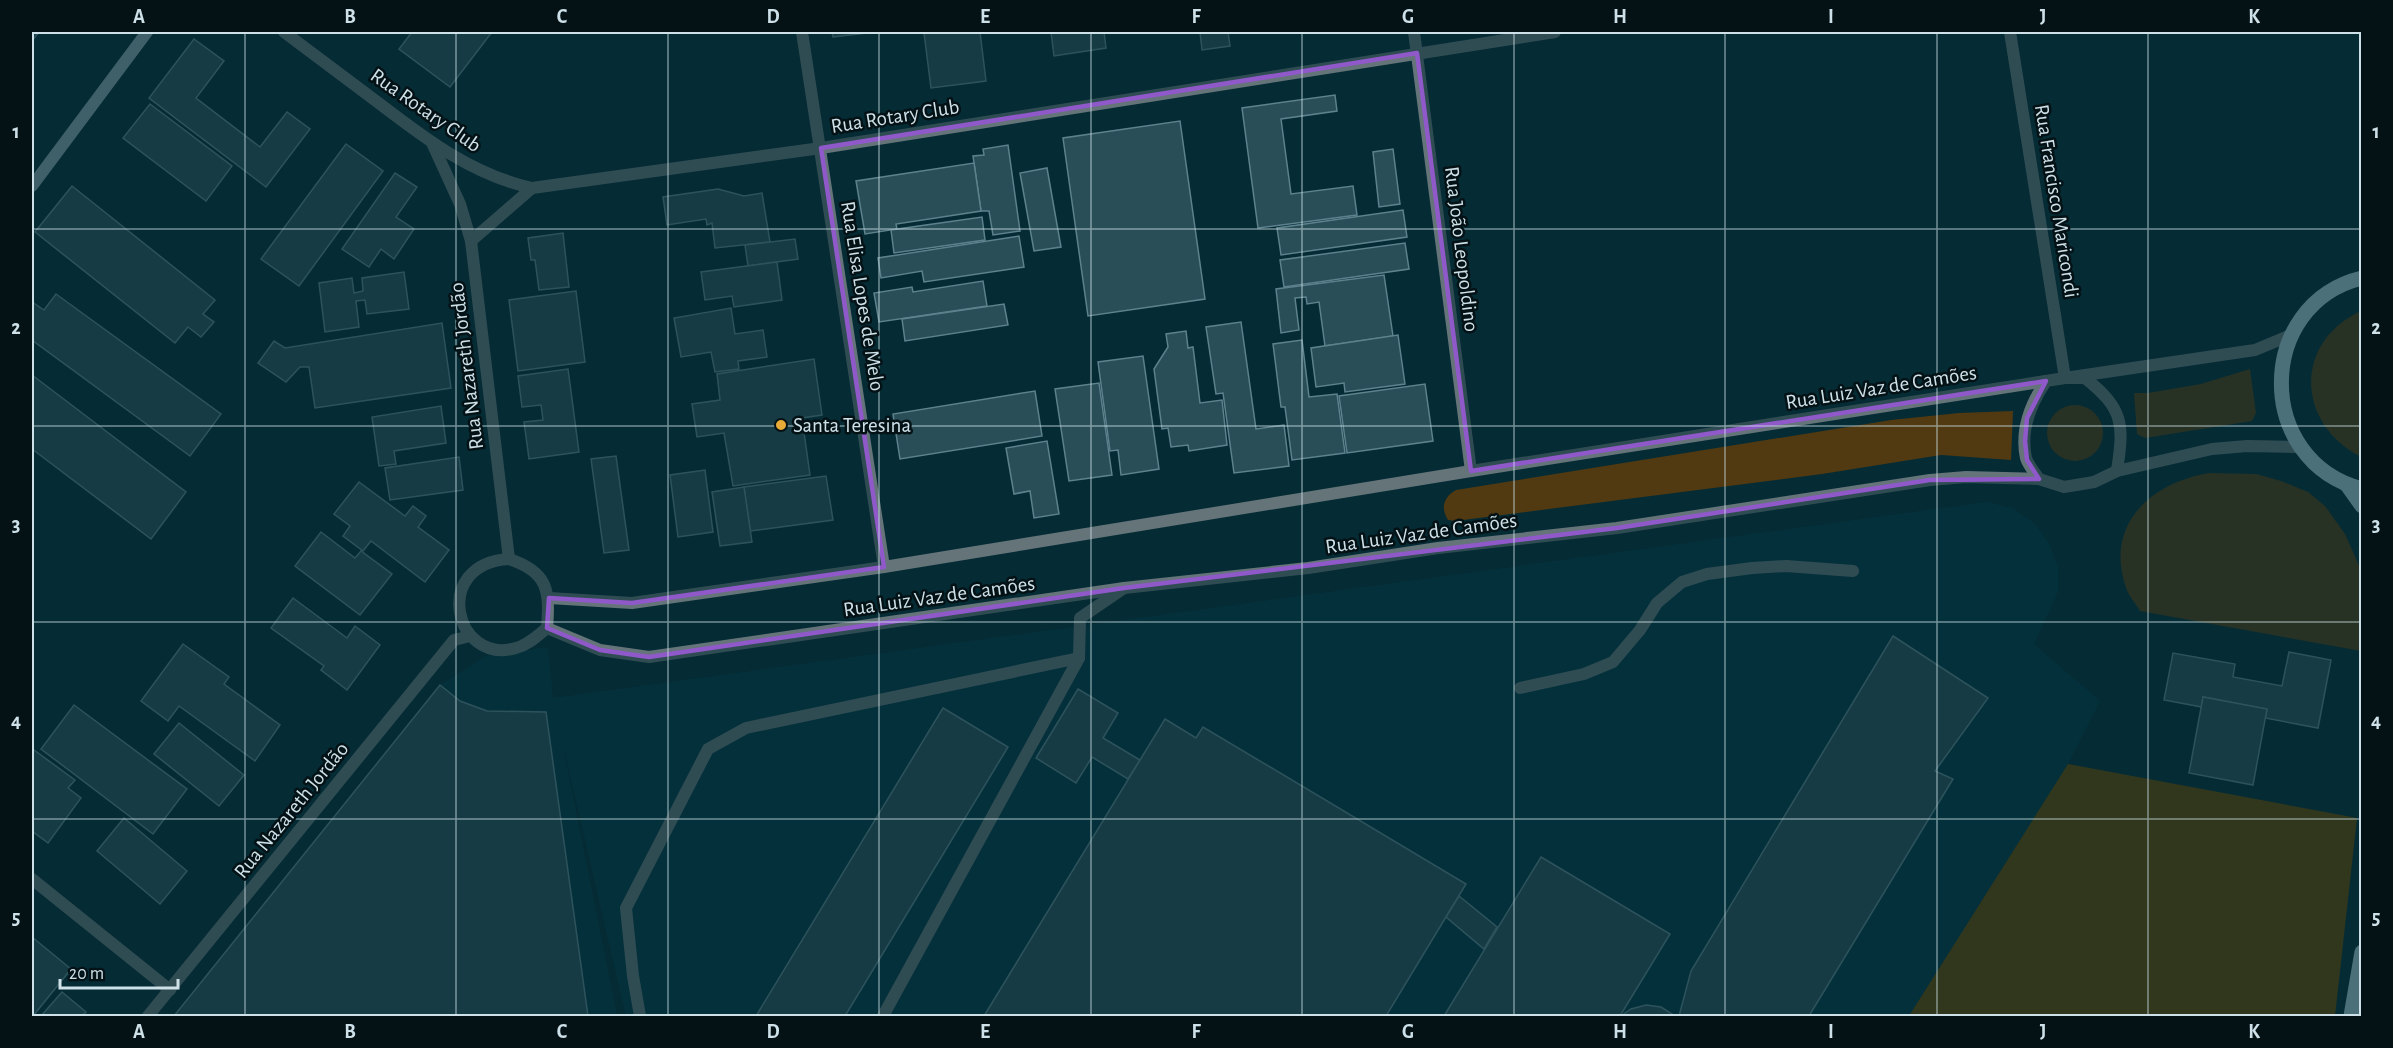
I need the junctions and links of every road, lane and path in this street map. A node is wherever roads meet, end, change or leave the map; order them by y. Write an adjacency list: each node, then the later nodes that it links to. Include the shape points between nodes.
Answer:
1 (147, 32): 10 (street)
2 (284, 32): 8 (street, Rua Rotary Club)
3 (802, 32): 9 (street, Rua Elisa Lopes de Melo)
4 (1414, 32): 7 (street, Rua João Leopoldino)
5 (1555, 32): 7 (street, Rua Rotary Club)
6 (2010, 32): 15 (street, Rua Francisco Maricondi)
7 (1417, 53): 9 (street, Rua Rotary Club); 18 (street, Rua João Leopoldino)
8 (433, 145): 11 (street, Rua Rotary Club, via 504,182); 12 (street, Rua Nazareth Jordão, via 460,204)
9 (821, 148): 11 (street, Rua Rotary Club); 24 (street, Rua Elisa Lopes de Melo)
10 (32, 186)
11 (532, 188): 12 (street)
12 (471, 240): 23 (street, Rua Nazareth Jordão)
13 (2361, 278): 14 (main road, via 2346,282 2314,304)
14 (2291, 335): 15 (street, Rua Luiz Vaz de Camões, via 2255,350); 17 (main road, via 2282,363 2280,392 2286,421)
15 (2065, 378): 16 (street, Rua Luiz Vaz de Camões); 19 (street, via 2085,378 2115,407 2121,427)
16 (2046, 381): 18 (street, Rua Luiz Vaz de Camões); 20 (street, via 2035,397 2026,429 2027,460)
17 (2300, 447): 19 (street, Rua Luiz Vaz de Camões, via 2212,449); 21 (main road, via 2320,469)
18 (1471, 471): 24 (street, Rua Luiz Vaz de Camões)
19 (2117, 471): 20 (street, Rua Luiz Vaz de Camões, via 2094,482 2064,487)
20 (2039, 479): 26 (street, Rua Luiz Vaz de Camões, via 1930,480 1617,528)
21 (2354, 487): 22 (main road)
22 (2361, 506)
23 (509, 559): 27 (street, via 537,573); 29 (street, via 493,560 466,578 458,607)
24 (884, 567): 27 (street, Rua Luiz Vaz de Camões, via 632,603)
25 (1853, 571): 31 (street, via 1764,567 1707,574 1682,582 1657,603 1613,662 1584,674)
26 (1124, 588): 28 (street, Rua Luiz Vaz de Camões, via 649,657 600,650); 30 (street, via 1080,618)
27 (549, 598): 28 (street)
28 (547, 628): 29 (street, via 515,649 499,650)
29 (470, 636): 34 (street, Rua Nazareth Jordão, via 454,640)
30 (1079, 658): 36 (street, via 746,728 708,748 626,908); 37 (street)
31 (1520, 688)
32 (32, 879): 34 (street)
33 (2361, 952): 38 (main road)
34 (170, 990): 35 (street, Rua Nazareth Jordão)
35 (148, 1017)
36 (640, 1017)
37 (883, 1017)
38 (2351, 1017)

